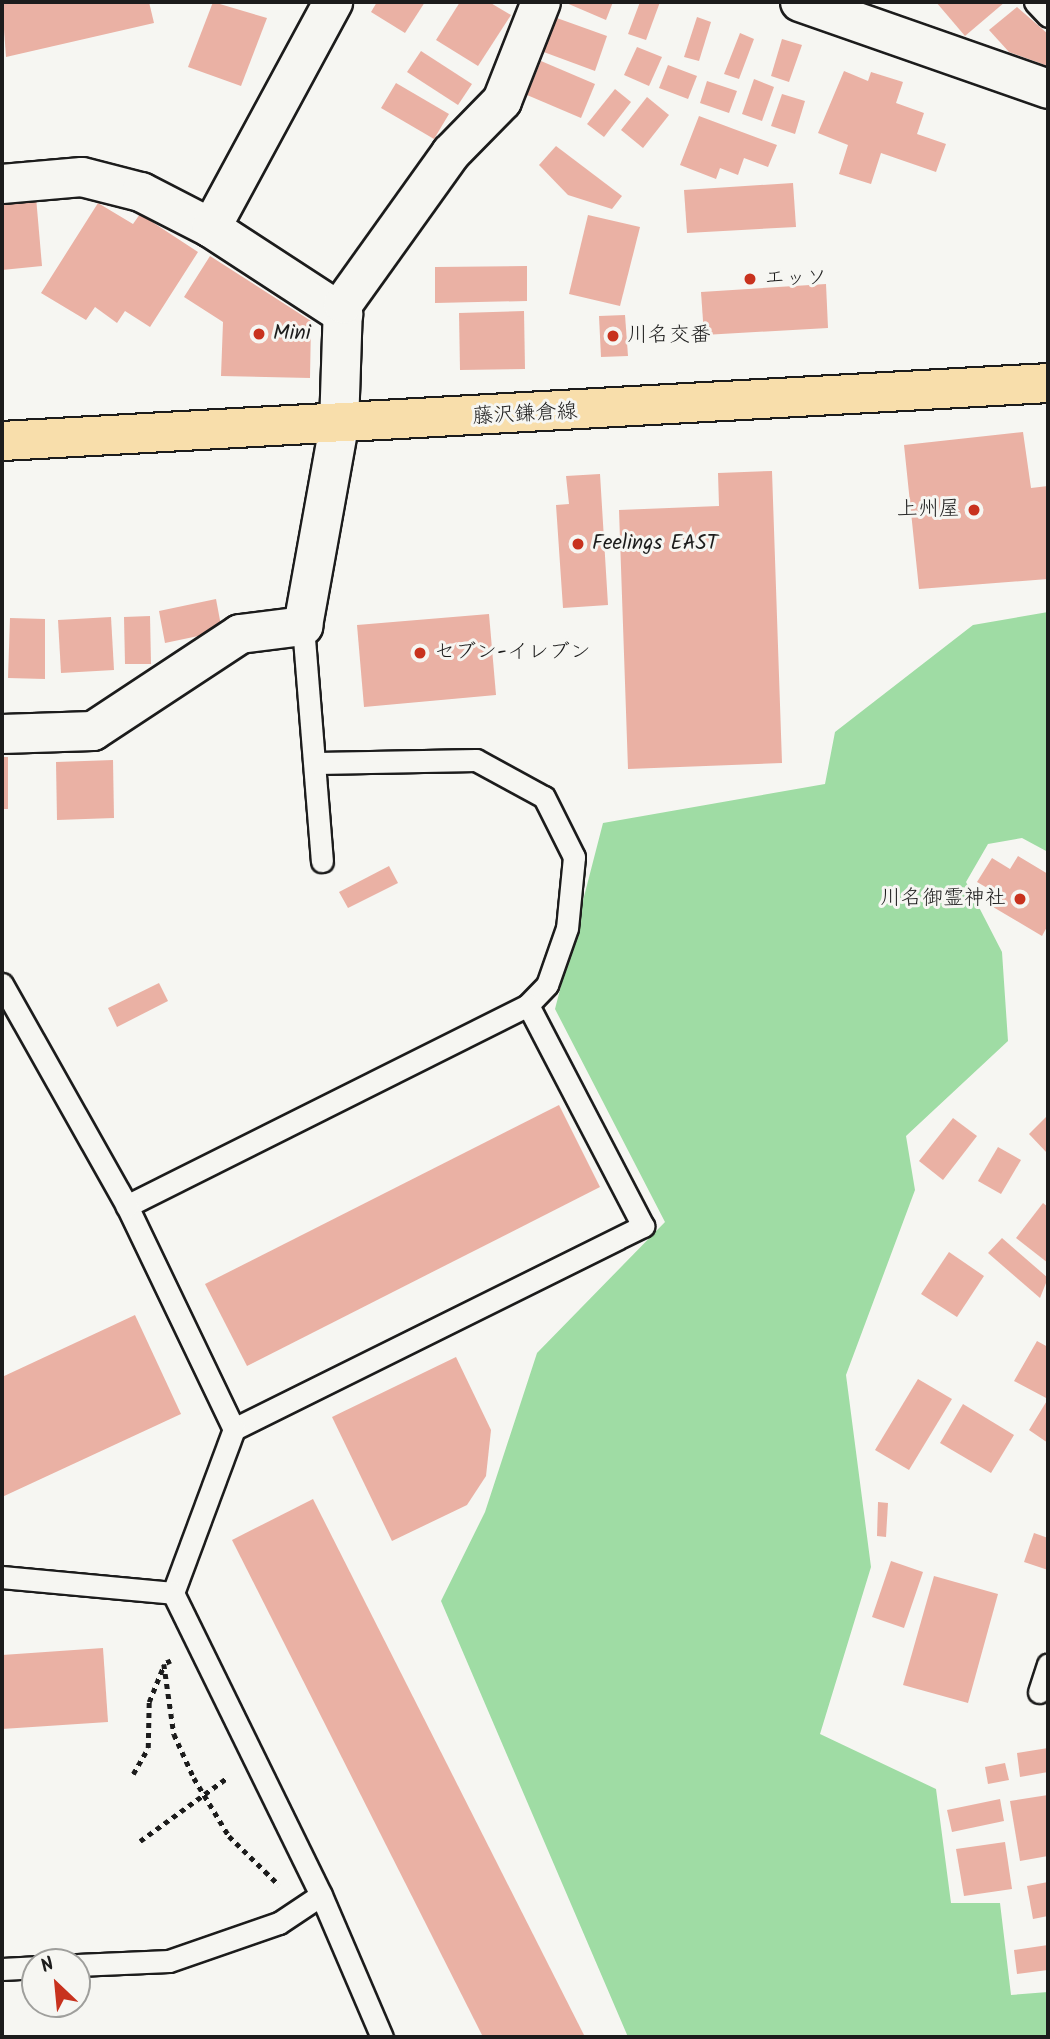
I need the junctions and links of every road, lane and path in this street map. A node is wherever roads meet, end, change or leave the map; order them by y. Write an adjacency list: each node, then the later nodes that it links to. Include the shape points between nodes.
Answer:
1 (332, 2): 8 (street)
2 (541, 2): 9 (street, via 502,101 451,153 358,281)
3 (800, 2): 6 (street)
4 (1035, 2): 5 (lane)
5 (1048, 16)
6 (1048, 89)
7 (2, 184): 8 (street, via 57,177 103,180 166,202)
8 (211, 228): 9 (street)
9 (343, 314): 11 (street)
10 (1048, 383): 11 (main road, 藤沢鎌倉線)
11 (339, 426): 12 (main road, 藤沢鎌倉線); 13 (street)
12 (2, 441)
13 (303, 626): 14 (street, via 240,634 93,731); 15 (lane)
14 (2, 734)
15 (317, 763): 16 (lane); 18 (lane, via 476,760 544,797 574,857 567,928 547,985)
16 (322, 861)
17 (2, 984): 19 (lane)
18 (528, 1005): 19 (lane); 20 (lane, via 643,1226)
19 (127, 1206): 20 (lane)
20 (234, 1429): 22 (lane)
21 (2, 1577): 22 (lane)
22 (173, 1593): 23 (lane)
23 (200, 1647): 24 (path); 30 (lane)
24 (164, 1664): 27 (path, via 149,1702 148,1748); 28 (path, via 174,1734)
25 (1048, 1664): 26 (lane)
26 (1039, 1692)
27 (133, 1774)
28 (204, 1795): 29 (path); 31 (path, via 229,1836)
29 (140, 1841)
30 (321, 1895): 31 (lane); 35 (lane)
31 (302, 1908): 32 (lane, via 279,1923 169,1961)
32 (91, 1964)
33 (21, 1968): 34 (lane)
34 (2, 1969)
35 (382, 2037)

